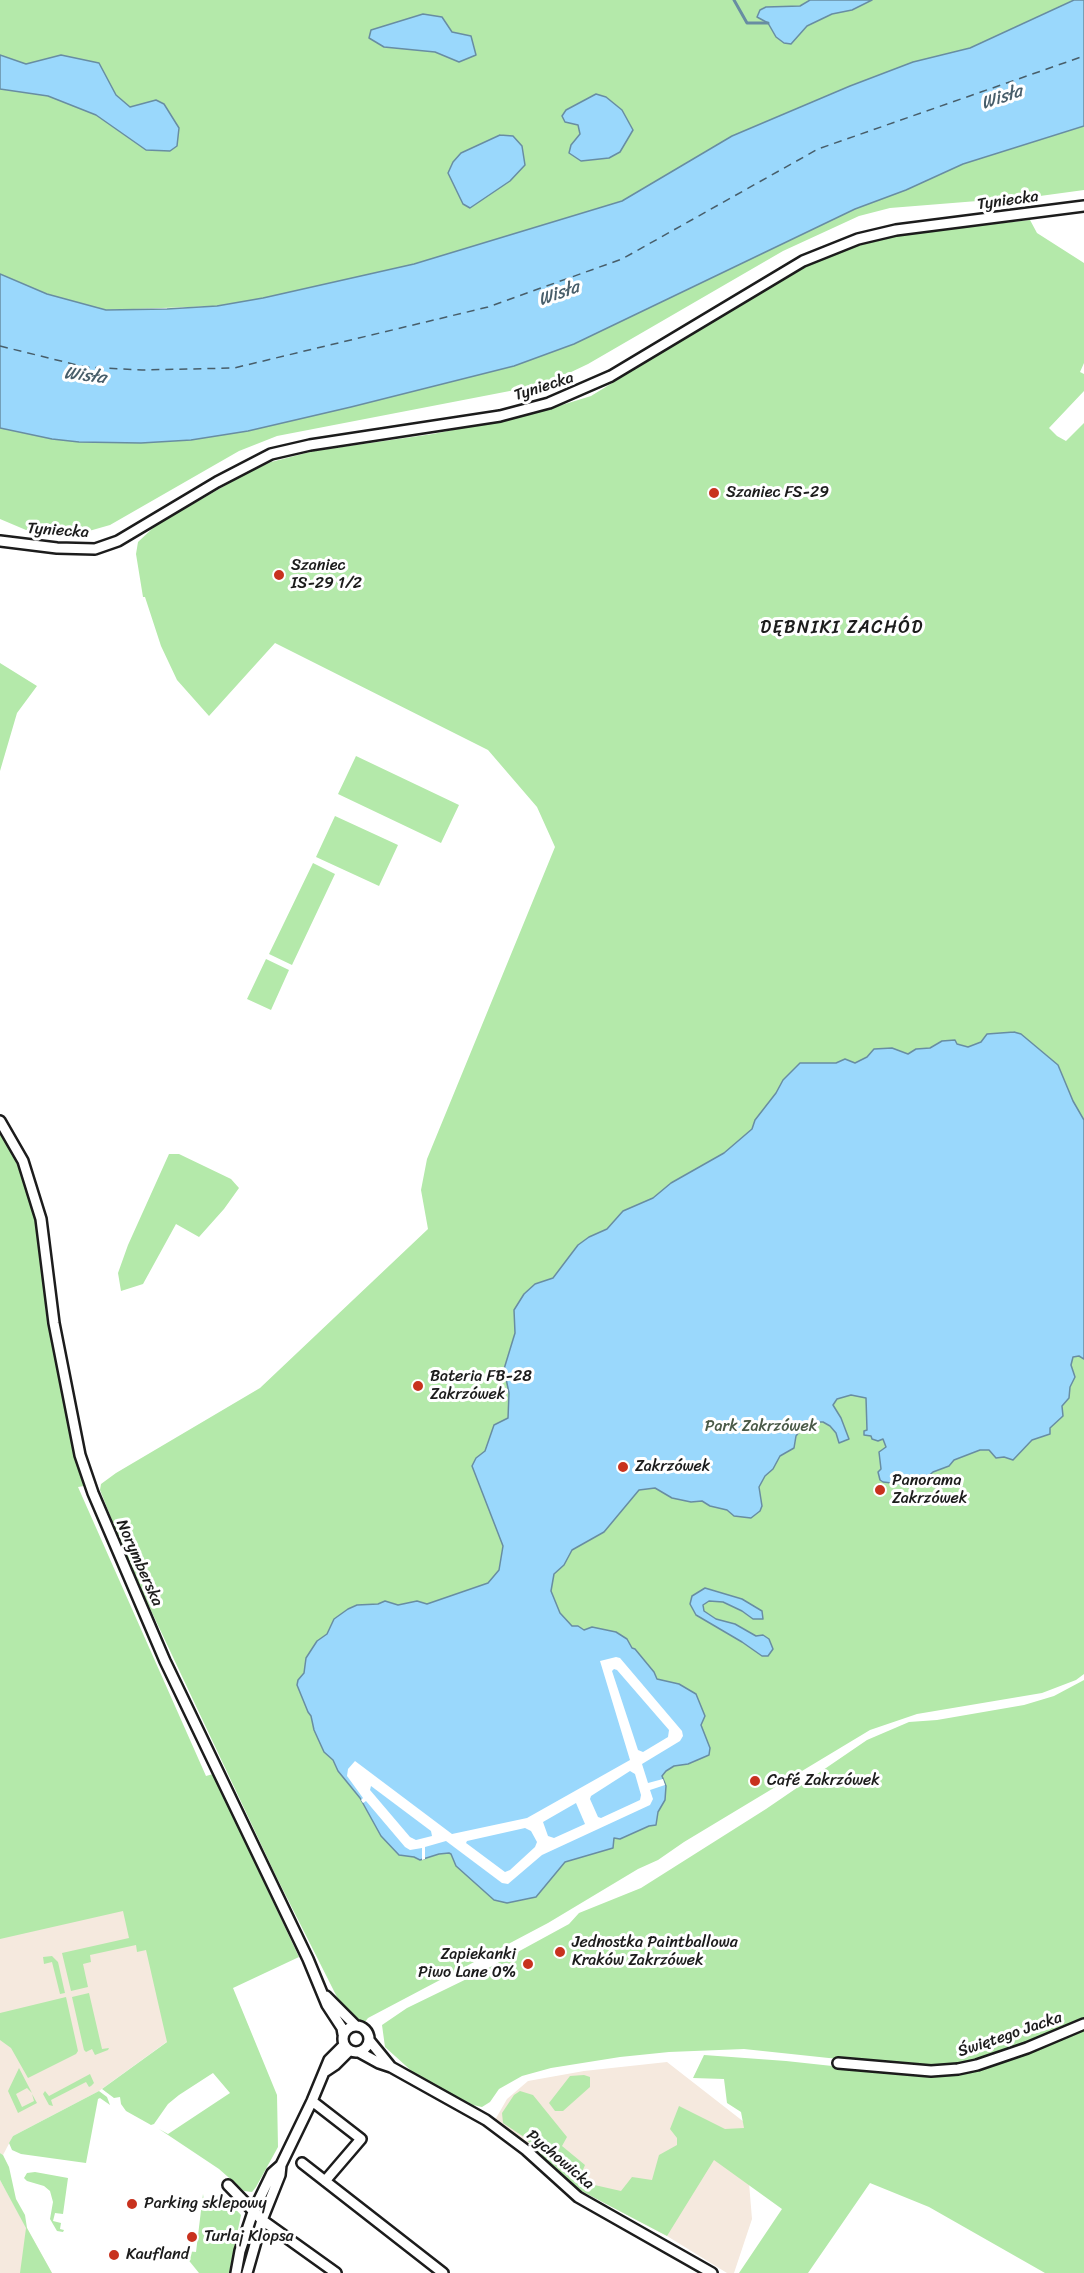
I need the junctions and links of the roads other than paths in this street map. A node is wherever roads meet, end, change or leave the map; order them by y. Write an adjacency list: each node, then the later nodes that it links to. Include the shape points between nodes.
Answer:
1 (1084, 206): 2 (street, Tyniecka, via 896,230 858,239 803,261 611,376 549,403 500,416 310,444 272,454 118,541 95,549)
2 (0, 541)
3 (0, 1121): 4 (street, Norymberska, via 23,1161 41,1219 54,1323 81,1455 93,1493 165,1661)
4 (324, 1994): 6 (street, Norymberska); 7 (street, Norymberska)
5 (1084, 2024): 10 (street, Świętego Jacka, via 1027,2048 958,2069 931,2071)
6 (355, 2025): 7 (street); 8 (street, via 365,2030)
7 (343, 2034): 9 (street)
8 (369, 2040): 9 (street, via 366,2047); 11 (street, Pychowicka)
9 (351, 2049): 11 (street, Pychowicka); 12 (street, via 329,2060)
10 (838, 2063)
11 (391, 2067): 23 (street, Pychowicka, via 486,2120 578,2197)
12 (312, 2100): 14 (street); 15 (street, via 361,2139)
13 (302, 2163): 15 (street)
14 (281, 2165): 17 (street, via 272,2173); 18 (street)
15 (325, 2181): 22 (street)
16 (228, 2186): 17 (street)
17 (253, 2212): 18 (street); 19 (street)
18 (262, 2220): 20 (street); 21 (street)
19 (236, 2273)
20 (248, 2273)
21 (336, 2273)
22 (443, 2273)
23 (712, 2273)

